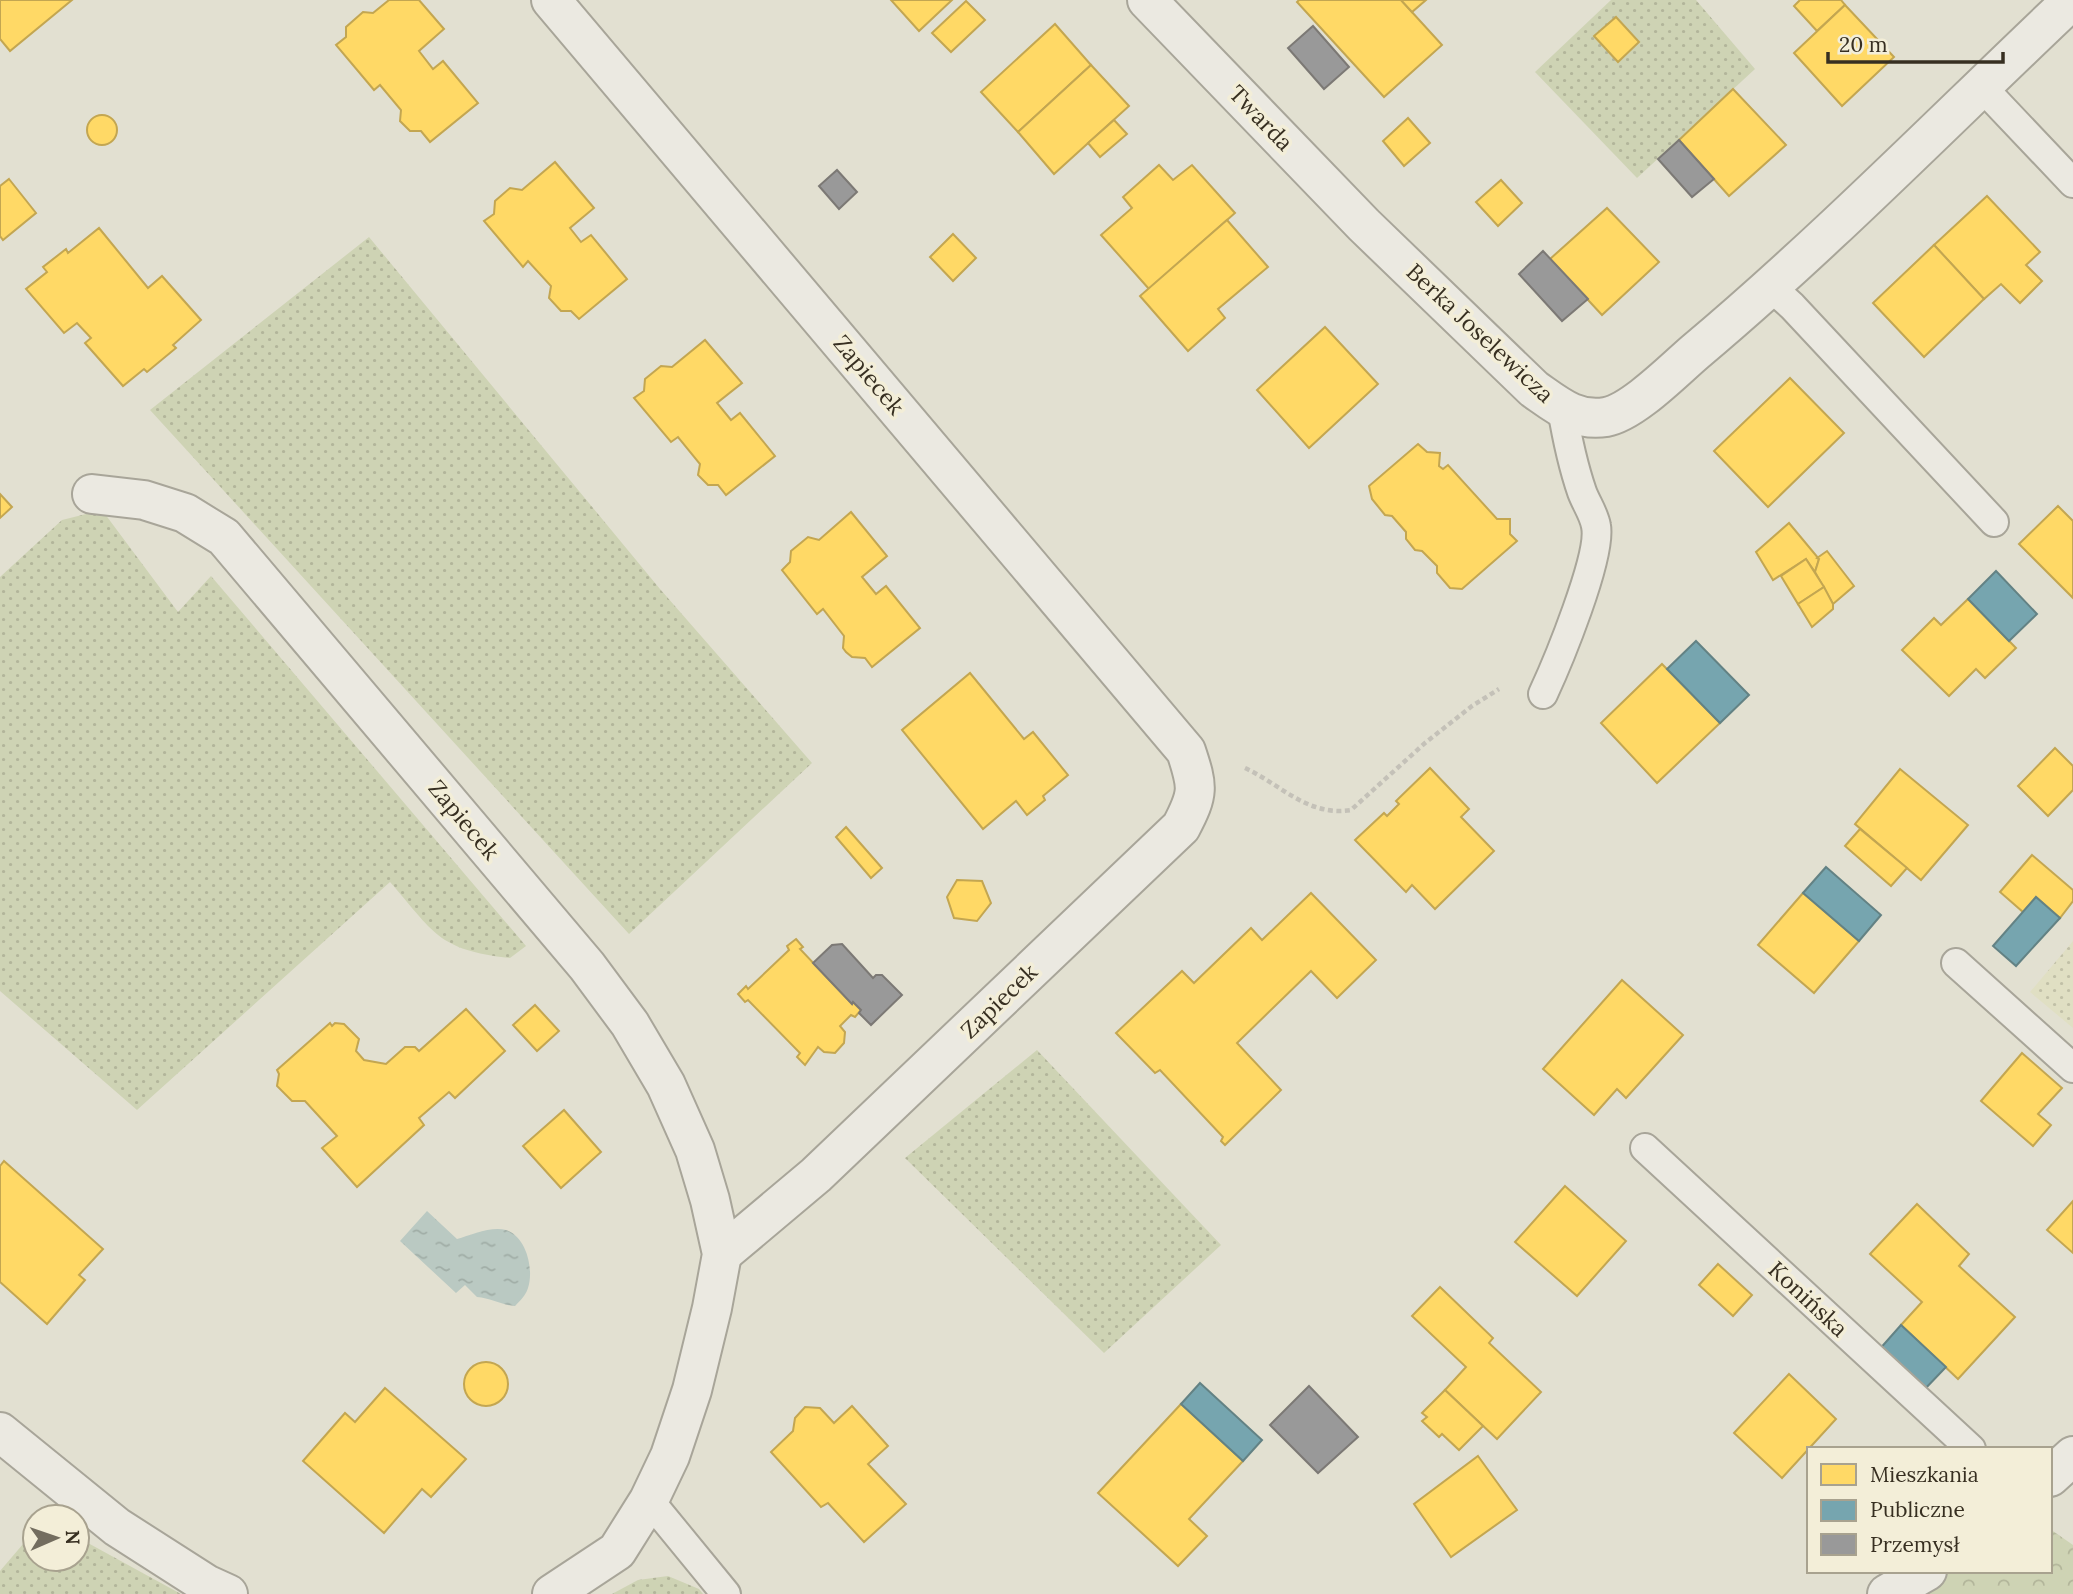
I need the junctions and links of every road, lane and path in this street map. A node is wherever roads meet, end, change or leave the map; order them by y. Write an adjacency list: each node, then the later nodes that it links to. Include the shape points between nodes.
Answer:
1 (551, 0): 13 (street, Zapiecek)
2 (2072, 0): 4 (street, Berka Joselewicza)
3 (1158, 4): 6 (street, Twarda)
4 (1981, 86): 5 (lane); 7 (street, Berka Joselewicza)
5 (2073, 183)
6 (1364, 225): 8 (street, Berka Joselewicza, via 1534,389)
7 (1772, 288): 8 (street, Berka Joselewicza, via 1638,400 1608,416 1584,418); 10 (lane)
8 (1562, 408): 12 (lane, via 1569,453 1597,538 1559,659)
9 (92, 494): 17 (street, Zapiecek, via 144,500 185,513 224,537 587,966 630,1024 666,1085 695,1150)
10 (1994, 523)
11 (1493, 692): 13 (path, via 1425,743 1351,810 1333,811 1296,800 1249,769)
12 (1543, 694)
13 (1186, 751): 17 (street, Zapiecek, via 1196,794 1181,827 816,1175)
14 (1956, 963): 15 (lane)
15 (2073, 1068)
16 (1645, 1148): 19 (lane, Konińska)
17 (722, 1254): 20 (street, Zapiecek, via 692,1390 670,1456)
18 (0, 1432): 22 (street, via 117,1527)
19 (1968, 1447)
20 (649, 1500): 23 (street, Zapiecek, via 617,1551); 24 (lane)
21 (1924, 1573): 25 (street)
22 (228, 1594)
23 (552, 1594)
24 (726, 1594)
25 (1887, 1594)

